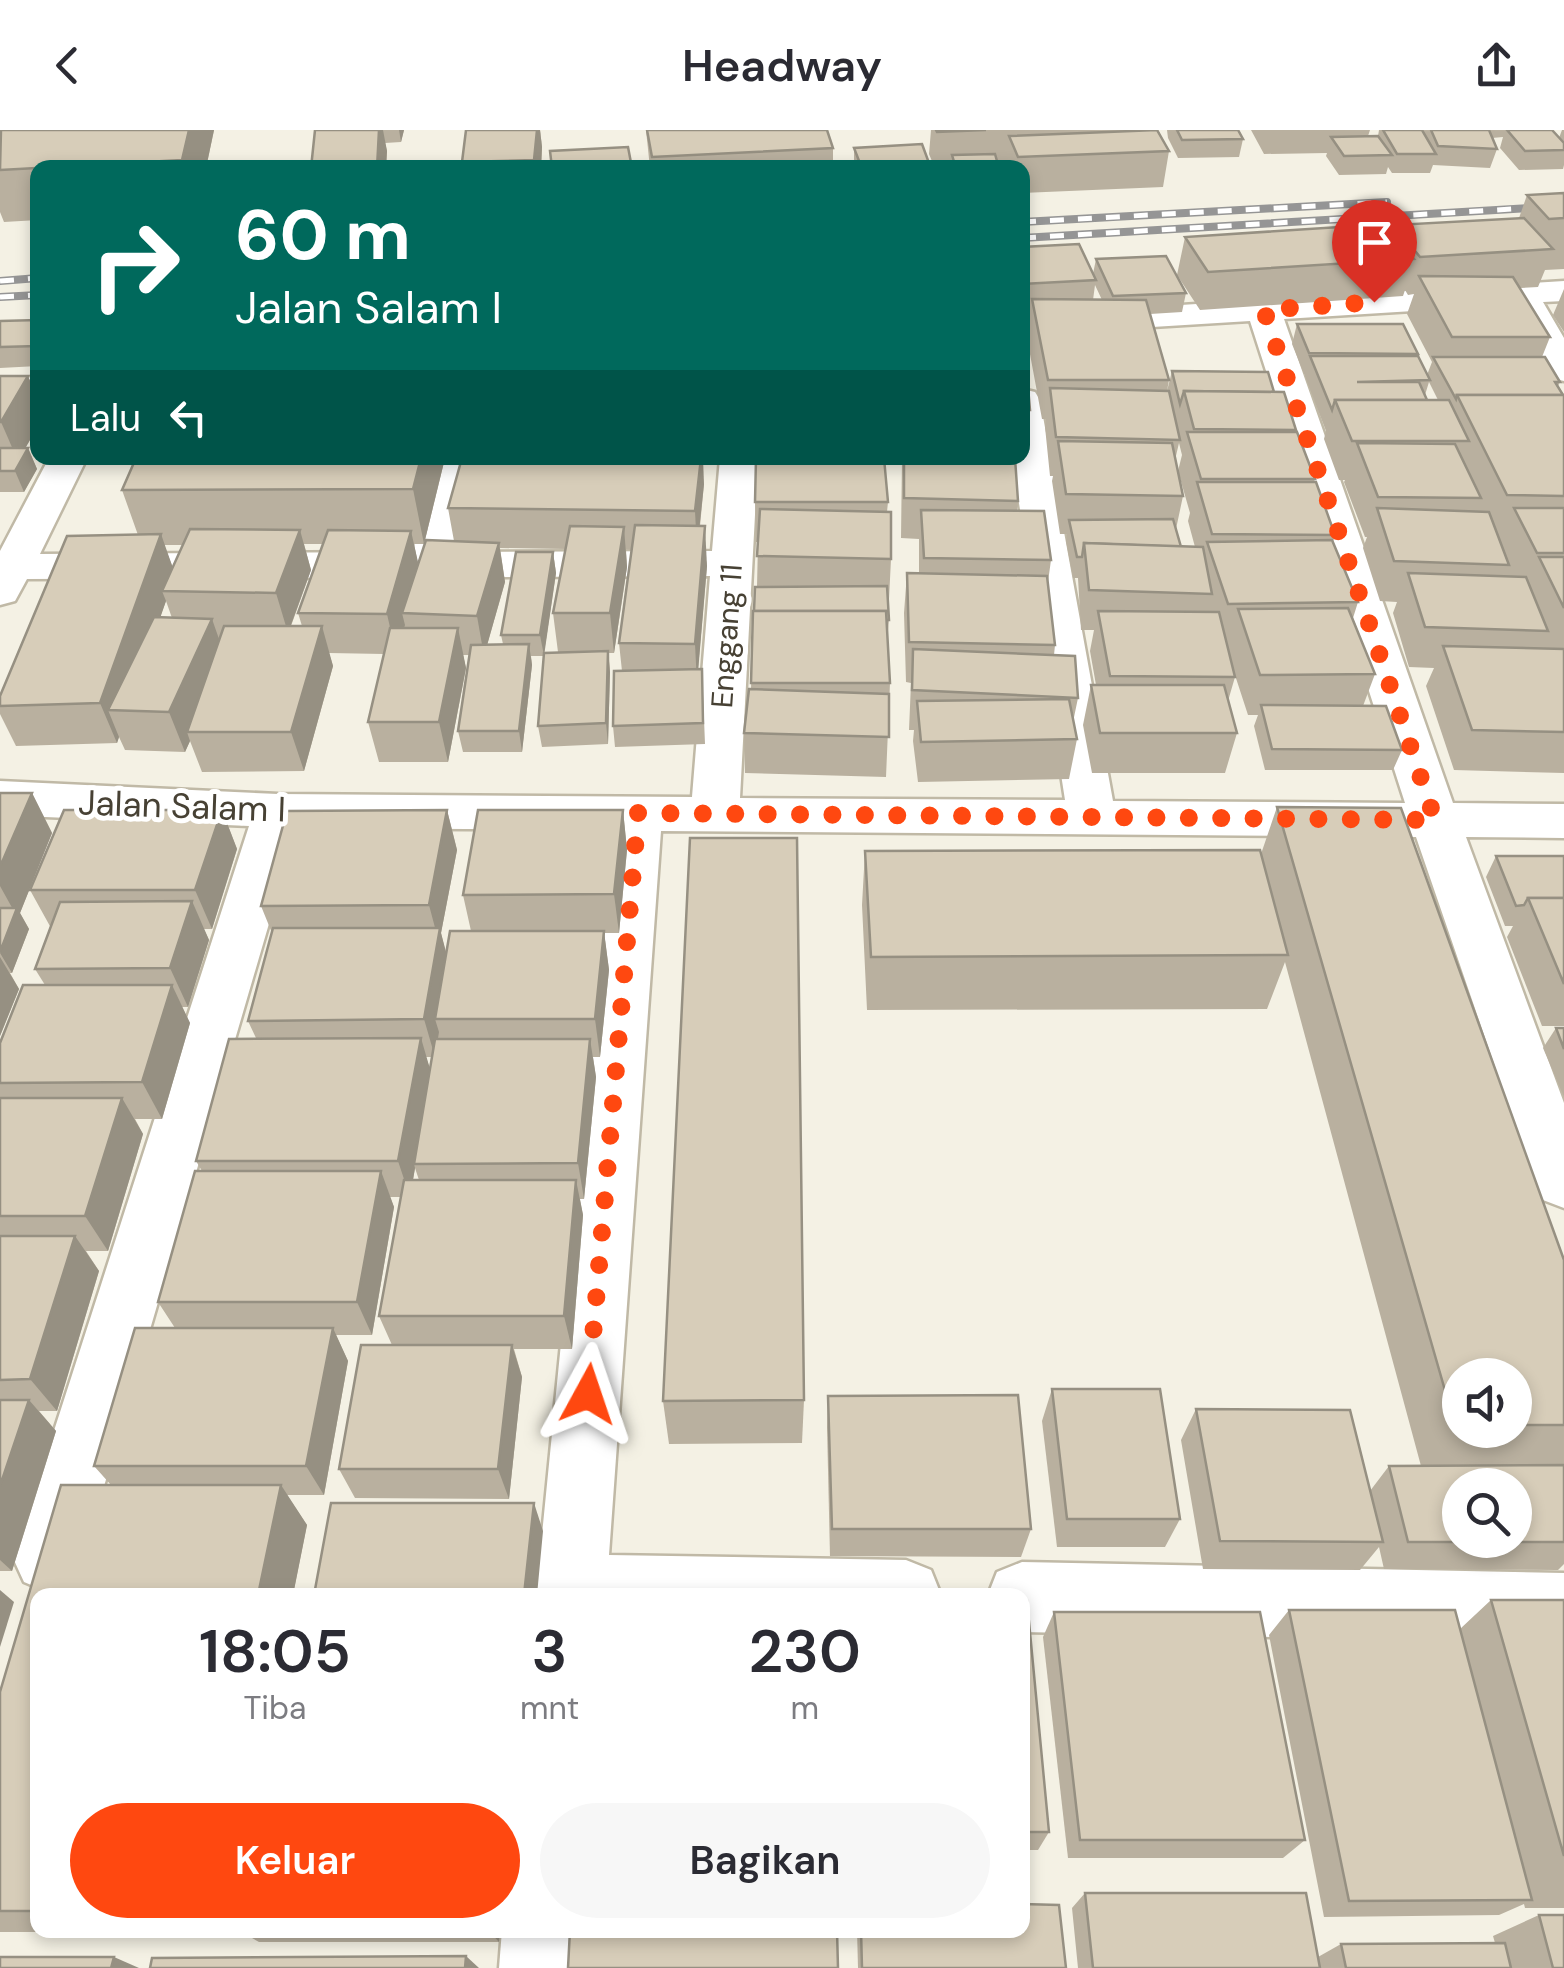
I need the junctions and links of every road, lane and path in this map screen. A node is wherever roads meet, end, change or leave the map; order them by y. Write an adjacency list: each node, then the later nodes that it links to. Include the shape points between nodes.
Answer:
1 (1564, 291): 2 (street)
2 (1521, 293): 3 (street); 5 (street)
3 (1264, 310): 4 (street); 20 (street)
4 (1030, 325)
5 (1564, 370)
6 (30, 388): 7 (street)
7 (0, 390)
8 (1030, 448): 19 (street)
9 (64, 465): 14 (street)
10 (451, 465): 13 (street)
11 (739, 465): 12 (street, Enggang 11)
12 (732, 563): 13 (street); 18 (street, Enggang 11)
13 (430, 564): 14 (street)
14 (6, 580)
15 (0, 798): 16 (street, Jalan Salam I)
16 (278, 811): 17 (street, Jalan Salam I); 23 (street)
17 (638, 813): 18 (street, Jalan Salam I); 24 (street)
18 (715, 814): 19 (street, Jalan Salam I)
19 (1092, 818): 20 (street, Jalan Salam I)
20 (1435, 820): 21 (street, Jalan Salam I); 22 (street)
21 (1564, 821)
22 (1564, 1182)
23 (39, 1588)
24 (572, 1588)
25 (1030, 1597): 26 (street)
26 (1564, 1608)
27 (541, 1938): 28 (street)
28 (539, 1968)

